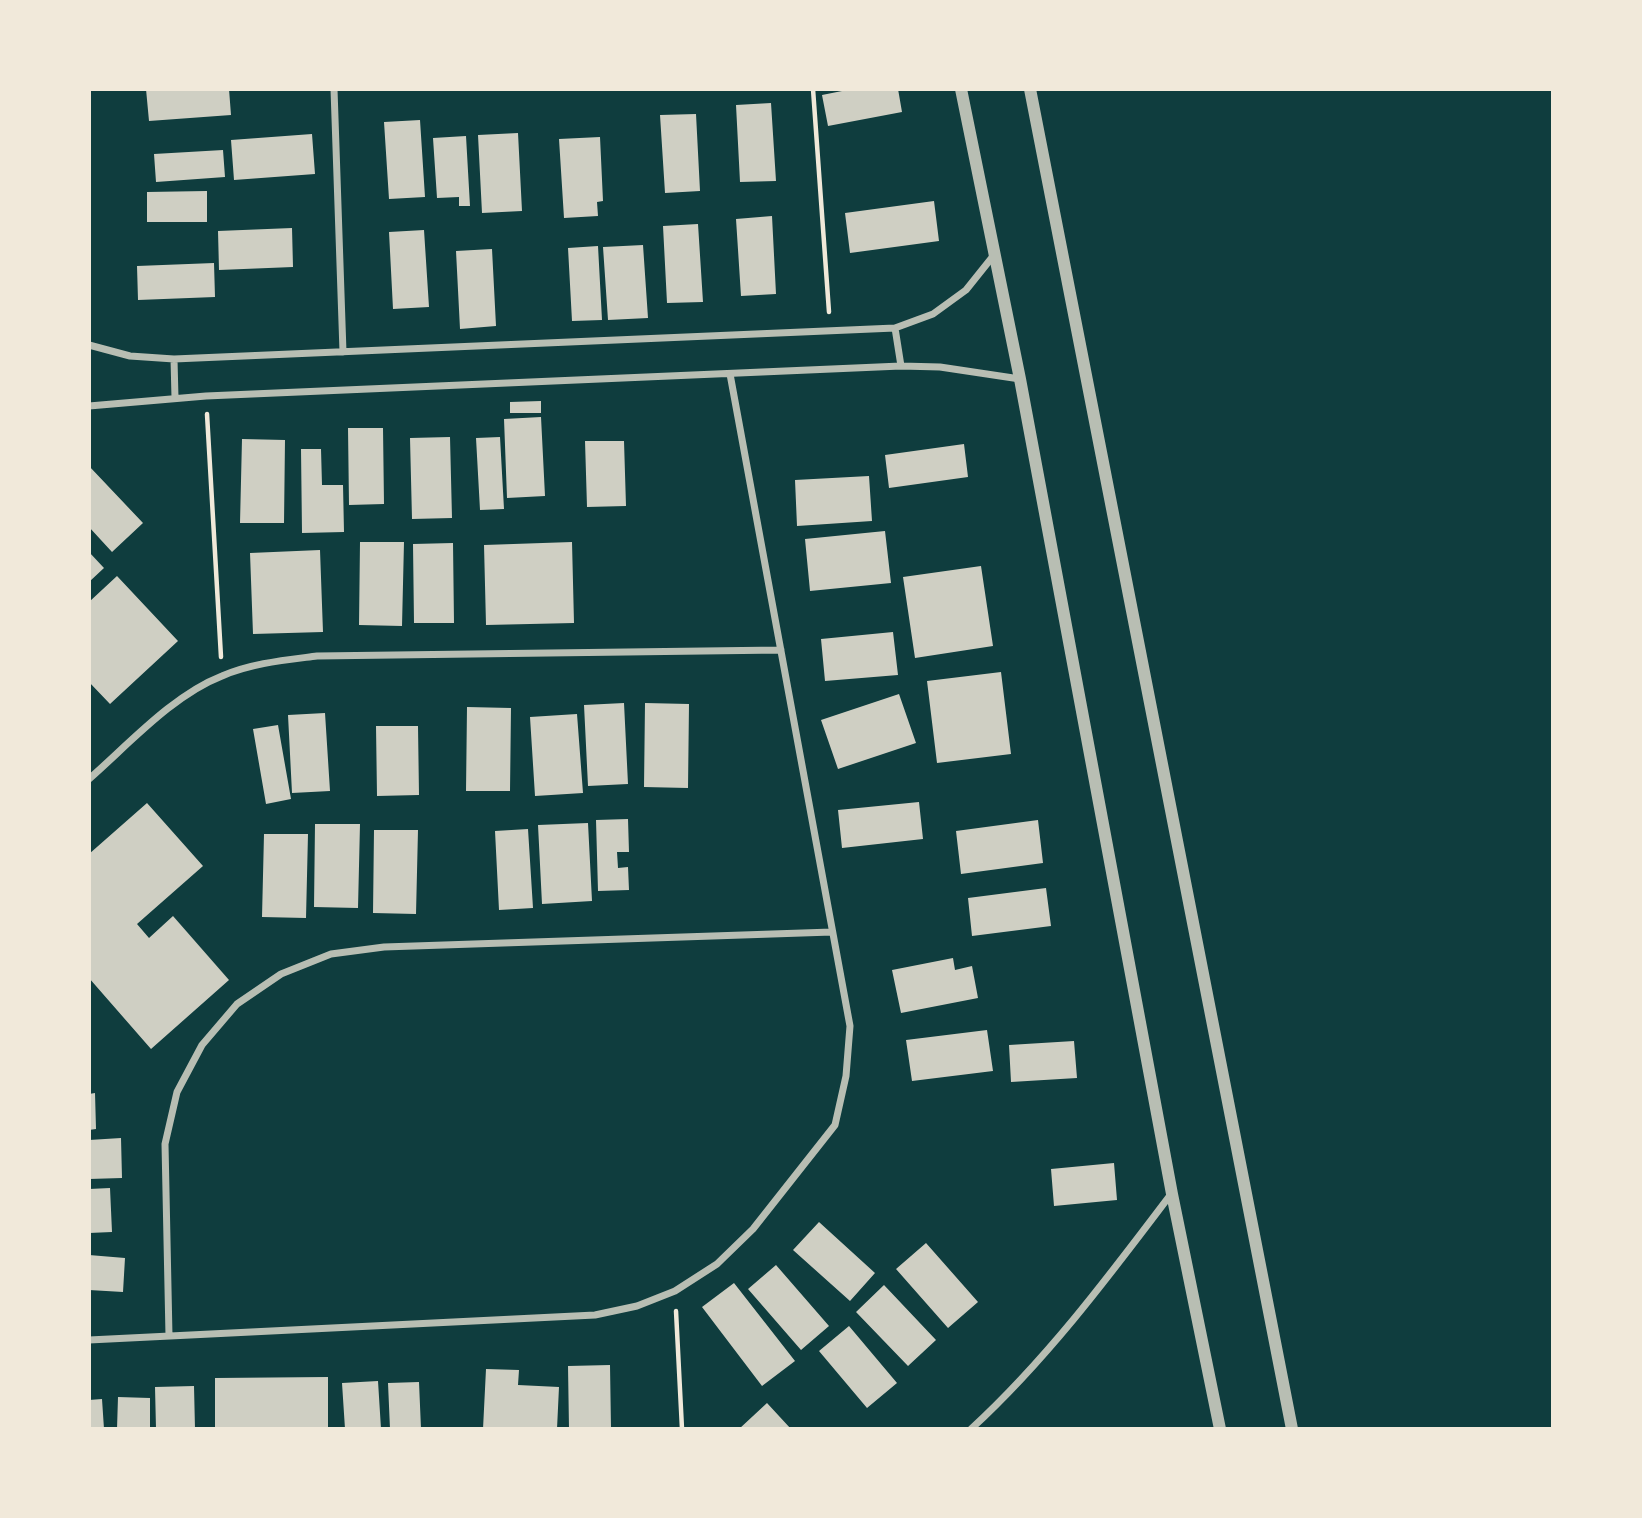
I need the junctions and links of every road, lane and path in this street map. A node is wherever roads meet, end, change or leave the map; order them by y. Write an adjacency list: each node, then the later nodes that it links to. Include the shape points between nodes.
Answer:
1 (334, 89): 9 (street)
2 (813, 89): 7 (path)
3 (961, 89): 5 (street)
4 (1030, 89): 28 (street)
5 (995, 255): 6 (street, via 966,290 933,314); 13 (street)
6 (895, 328): 7 (street); 11 (street)
7 (830, 331): 9 (street)
8 (89, 345): 10 (street, via 130,356)
9 (343, 352): 10 (street)
10 (174, 359): 15 (street)
11 (901, 366): 12 (street); 13 (street)
12 (730, 374): 14 (street); 17 (street)
13 (1020, 379): 21 (street)
14 (206, 396): 15 (street); 18 (path)
15 (175, 398): 16 (street)
16 (89, 407)
17 (780, 650): 18 (street, via 317,656); 20 (street)
18 (222, 675): 19 (street, via 190,692)
19 (89, 779)
20 (832, 932): 22 (street, via 850,1026 846,1076 835,1125 753,1229 717,1264); 23 (street, via 383,947 331,954 281,974 237,1004 202,1045 177,1092 165,1144)
21 (1172, 1194): 26 (street, via 1086,1306); 27 (street)
22 (675, 1291): 23 (street, via 596,1315); 25 (path)
23 (169, 1336): 24 (street)
24 (89, 1340)
25 (682, 1429)
26 (971, 1429)
27 (1220, 1429)
28 (1292, 1429)

